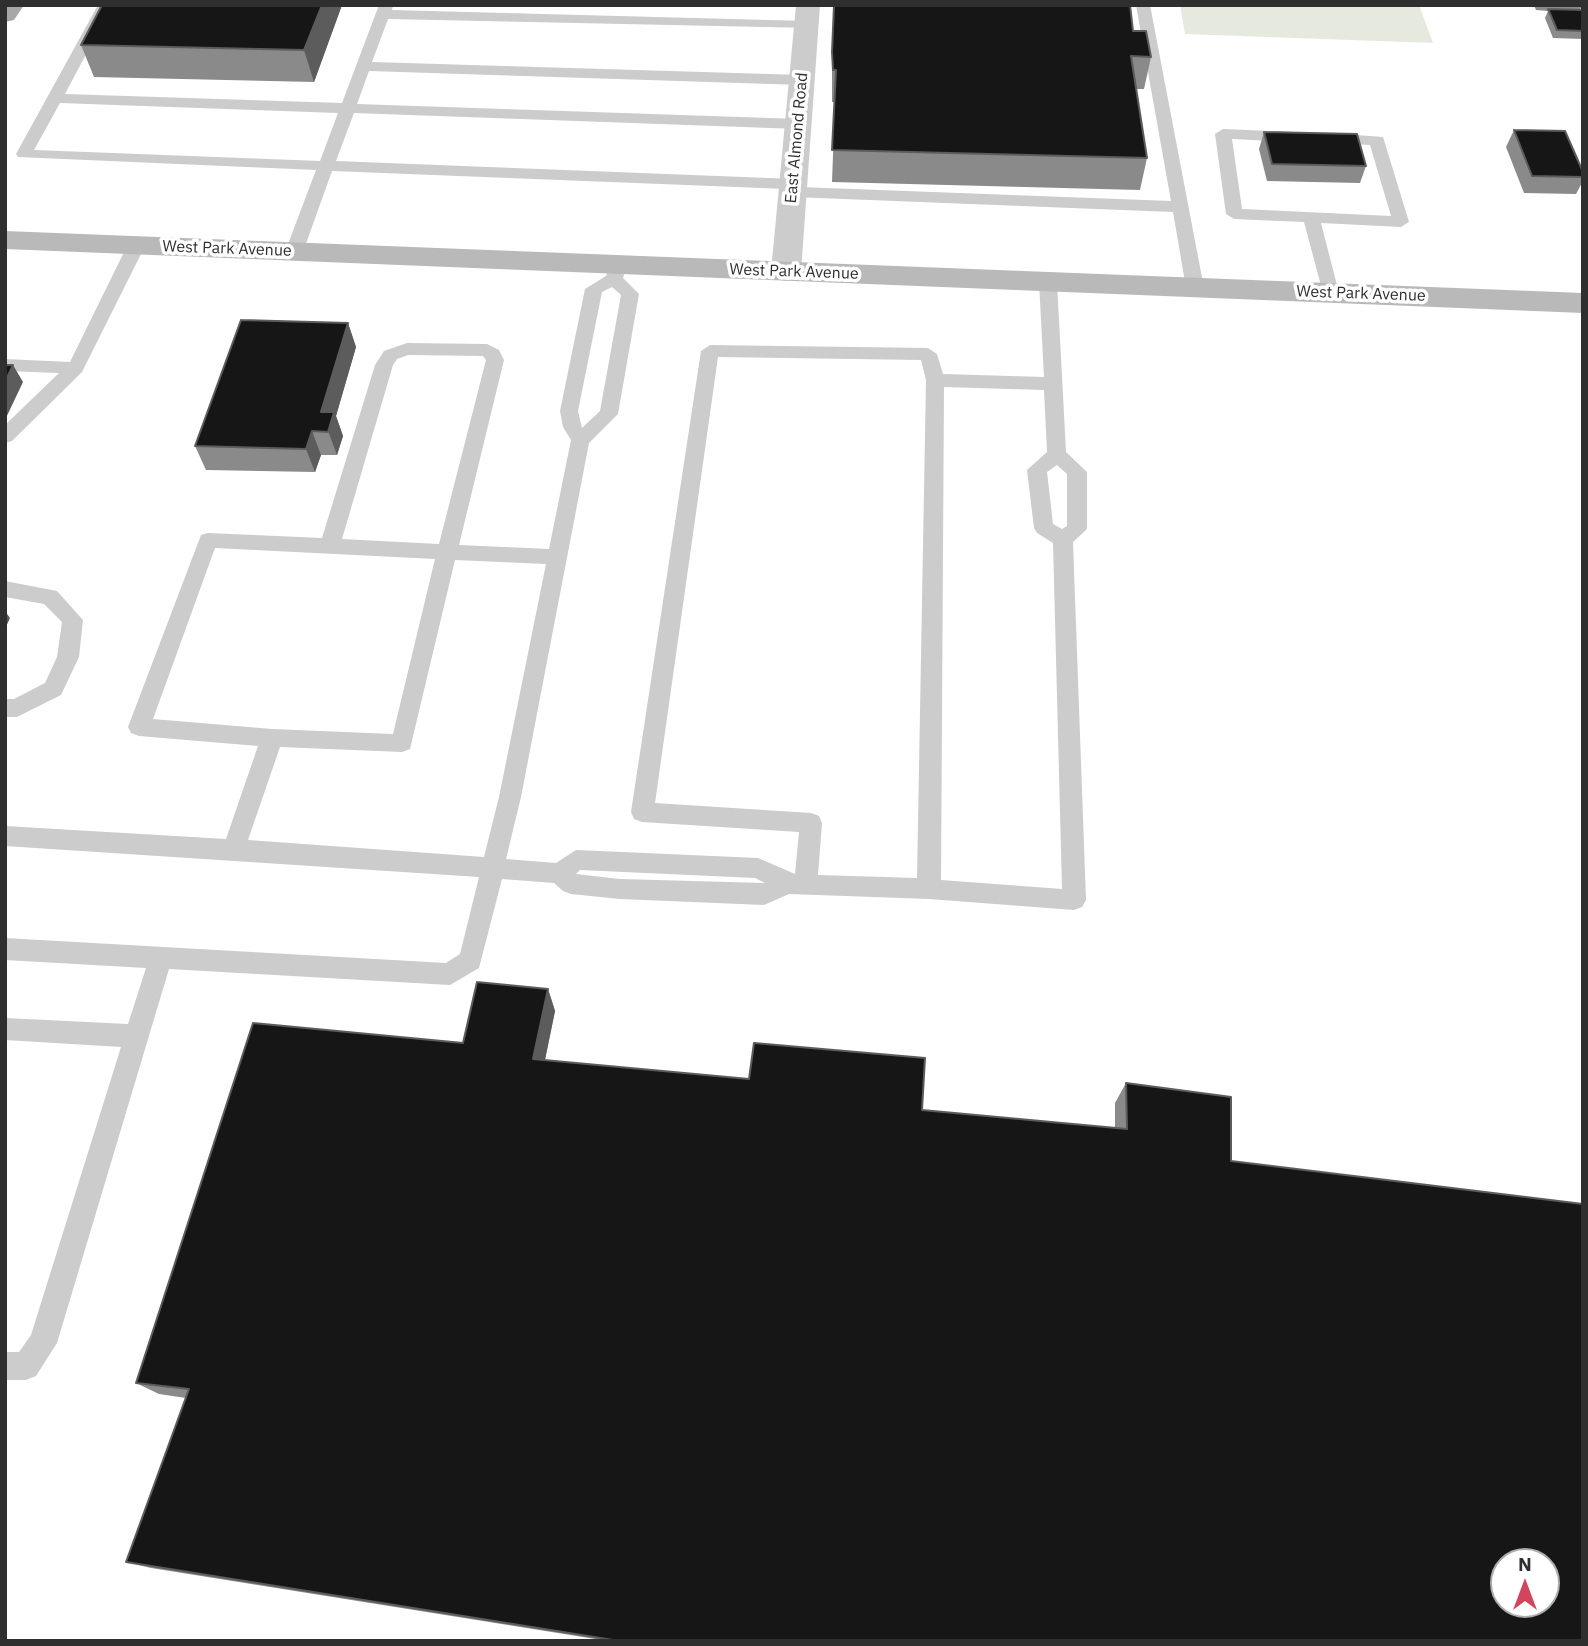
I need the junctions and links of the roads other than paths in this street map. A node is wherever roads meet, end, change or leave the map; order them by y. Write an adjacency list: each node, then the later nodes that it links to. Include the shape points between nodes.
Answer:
1 (12, 5): 5 (main road)
2 (105, 5): 9 (lane)
3 (1143, 5): 14 (lane)
4 (385, 10): 6 (lane); 7 (lane)
5 (5, 15)
6 (807, 15): 8 (street, East Almond Road)
7 (364, 66): 8 (lane); 10 (lane)
8 (802, 80): 11 (street, East Almond Road)
9 (54, 97): 10 (lane); 12 (lane, via 24,153)
10 (348, 108): 11 (lane); 12 (lane)
11 (799, 124): 13 (street, East Almond Road)
12 (327, 165): 13 (lane); 18 (lane)
13 (793, 188): 14 (lane); 20 (street, East Almond Road)
14 (1180, 207): 22 (lane)
15 (1311, 217): 15 (lane, via 1234,214 1223,134 1377,140 1401,222); 23 (lane)
16 (5, 240): 17 (main road, West Park Avenue)
17 (136, 246): 18 (main road, West Park Avenue); 26 (lane)
18 (294, 252): 19 (main road, West Park Avenue)
19 (616, 272): 20 (main road, West Park Avenue); 30 (lane, via 594,289 569,411); 30 (lane, via 630,293 609,414)
20 (786, 272): 21 (main road, West Park Avenue)
21 (1048, 282): 22 (main road, West Park Avenue); 28 (lane)
22 (1195, 288): 23 (main road, West Park Avenue)
23 (1330, 293): 24 (main road, West Park Avenue)
24 (1583, 303)
25 (5, 365): 26 (lane)
26 (76, 368): 29 (lane)
27 (935, 380): 28 (lane); 42 (lane, via 928,354 710,351 642,812 811,823); 43 (lane)
28 (1054, 384): 31 (lane)
29 (5, 436)
30 (580, 440): 35 (lane)
31 (1056, 454): 32 (lane, via 1077,472 1077,529); 32 (lane, via 1037,470 1044,528)
32 (1063, 539): 43 (lane, via 1074,900)
33 (330, 546): 34 (lane); 34 (lane, via 390,355 407,349 487,350 495,360); 38 (lane, via 208,540 139,727)
34 (447, 552): 35 (lane); 38 (lane, via 402,743)
35 (556, 557): 41 (lane)
36 (5, 589): 37 (lane, via 50,597 73,620 68,657 53,689 17,708)
37 (5, 708)
38 (272, 738): 40 (lane)
39 (5, 836): 40 (lane)
40 (234, 849): 41 (lane)
41 (492, 869): 42 (lane, via 560,873 571,884 620,889 764,895); 45 (lane, via 470,960 450,974)
42 (797, 884): 43 (lane)
43 (929, 889)
44 (5, 948): 45 (lane)
45 (162, 957): 47 (lane)
46 (5, 1030): 47 (lane)
47 (137, 1036): 48 (lane, via 43,1343 26,1366)
48 (5, 1366)

